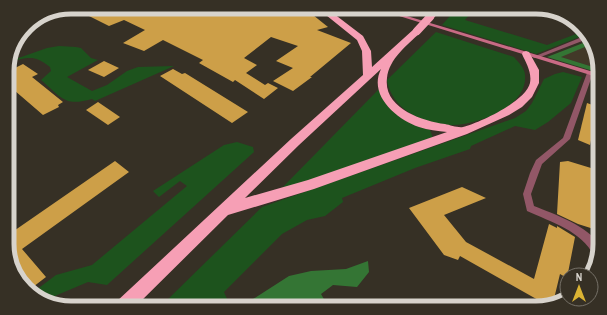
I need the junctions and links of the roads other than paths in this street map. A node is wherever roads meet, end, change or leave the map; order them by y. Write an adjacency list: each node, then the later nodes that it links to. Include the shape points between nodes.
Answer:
1 (329, 14): 10 (highway, via 360,38 367,50)
2 (395, 14): 6 (main road)
3 (433, 14): 5 (highway, bridge)
4 (582, 39): 7 (street)
5 (395, 51): 10 (highway); 11 (highway, via 383,76 382,87 389,101 403,114 421,123)
6 (526, 54): 7 (main road); 11 (highway, via 535,69 534,85 529,95 503,114)
7 (536, 57): 8 (main road)
8 (590, 73): 9 (main road); 13 (street, via 566,139 540,162 527,194 530,208 576,230 588,238)
9 (593, 74)
10 (368, 75): 12 (highway)
11 (463, 131): 12 (highway, via 309,185)
12 (226, 209): 14 (highway)
13 (593, 245)
14 (129, 301)

